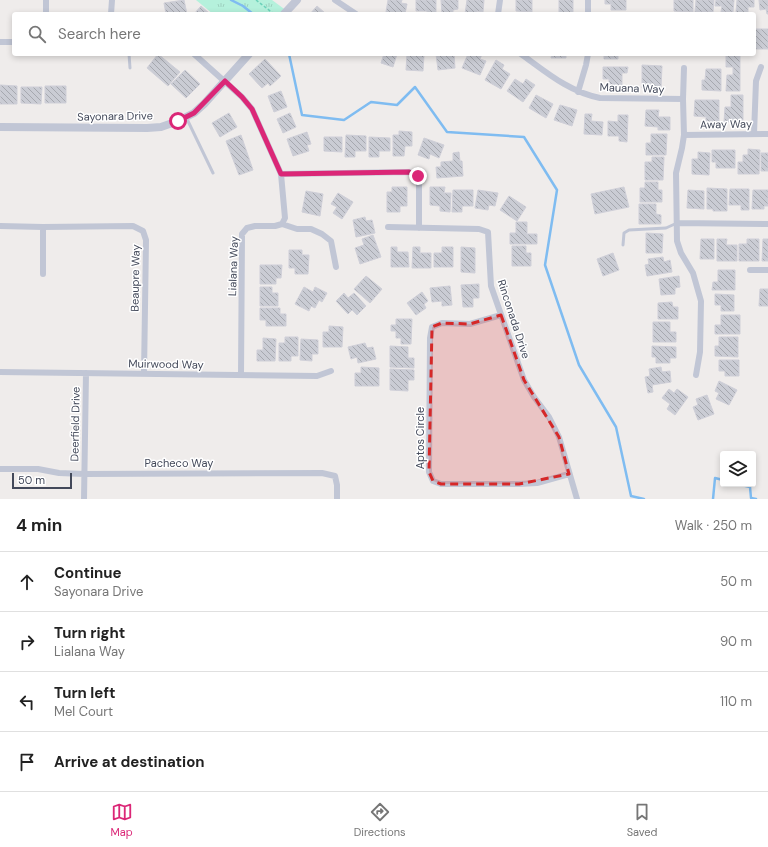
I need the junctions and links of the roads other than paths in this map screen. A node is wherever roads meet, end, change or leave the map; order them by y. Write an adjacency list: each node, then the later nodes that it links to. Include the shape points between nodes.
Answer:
1 (46, 0): 7 (street)
2 (112, 0): 8 (street)
3 (297, 0): 9 (street)
4 (500, 0): 11 (street)
5 (588, 0): 12 (street)
6 (337, 1): 10 (street)
7 (46, 12)
8 (111, 12)
9 (286, 12)
10 (353, 12)
11 (498, 12)
12 (588, 12)
13 (0, 42): 14 (street)
14 (12, 42)
15 (129, 56): 21 (lane)
16 (196, 56): 23 (street)
17 (247, 56): 23 (street, Sayonara Drive)
18 (524, 56): 24 (street, Mauana Way)
19 (588, 56): 24 (street)
20 (761, 67): 28 (street, via 756,81)
21 (130, 68)
22 (684, 68): 25 (street)
23 (225, 81): 26 (street, Sayonara Drive, via 204,104); 32 (street, via 252,109)
24 (578, 92): 25 (street, Mauana Way, via 600,98)
25 (683, 99): 30 (street)
26 (186, 117): 27 (street, Sayonara Drive, via 161,127 147,128); 31 (lane)
27 (0, 127)
28 (754, 134): 29 (street, Away Way); 30 (street, Away Way)
29 (768, 134)
30 (684, 135): 33 (street, via 676,173)
31 (212, 173)
32 (281, 174): 34 (street, via 285,218); 39 (street, via 409,172 418,176)
33 (677, 223): 35 (street); 40 (lane, via 666,228 629,230 624,233); 51 (street, via 677,240 681,253 693,273 700,301 700,352)
34 (282, 224): 41 (street, Lialana Way, via 311,229 331,241); 50 (street, Lialana Way, via 247,228 242,234)
35 (768, 224)
36 (0, 226): 37 (street, Beaupre Way)
37 (43, 227): 44 (street); 49 (street, Beaupre Way, via 133,226 143,230 146,240)
38 (388, 227): 39 (street, Rinconada Drive)
39 (419, 228): 45 (street, Rinconada Drive, via 479,229 488,232 491,286)
40 (623, 245)
41 (336, 267)
42 (750, 270): 43 (street)
43 (768, 270)
44 (43, 274)
45 (501, 315): 54 (street, Rinconada Drive, via 524,380 559,437); 54 (street, Aptos Circle, via 470,324 442,324 432,327 429,472 433,481 441,484 537,483)
46 (331, 371): 50 (street, Muirwood Way, via 318,376)
47 (0, 372): 48 (street, Muirwood Way)
48 (86, 373): 49 (street, Muirwood Way); 53 (street, Deerfield Drive)
49 (144, 374): 50 (street, Muirwood Way)
50 (241, 375)
51 (696, 375)
52 (0, 469): 53 (street, Pacheco Way, via 38,469)
53 (84, 474): 55 (street, Deerfield Drive); 56 (street, Pacheco Way, via 322,473 335,476)
54 (569, 474): 57 (street, Rinconada Drive)
55 (84, 499)
56 (337, 499)
57 (576, 499)

